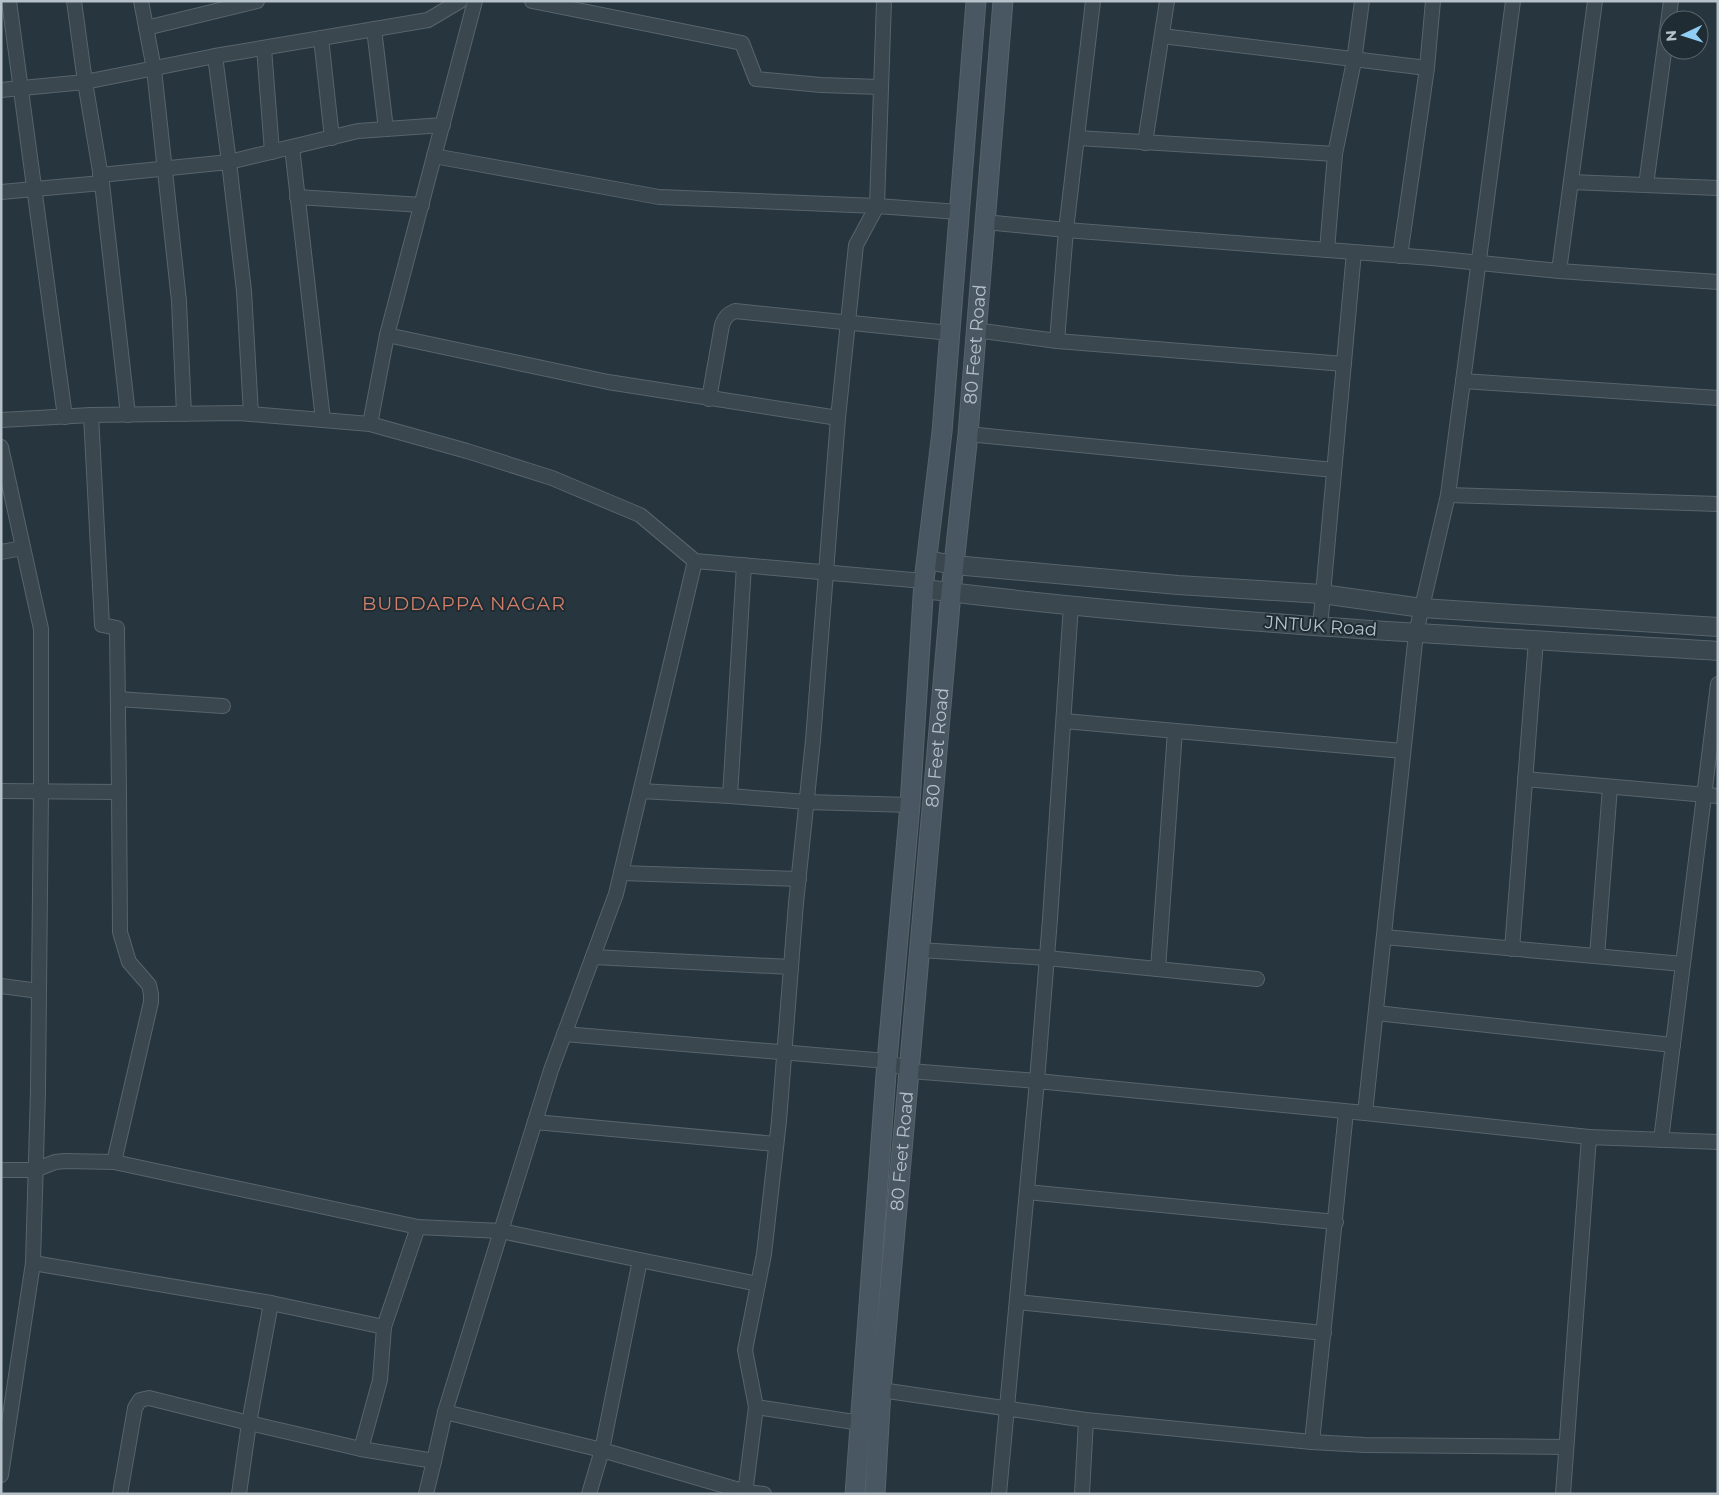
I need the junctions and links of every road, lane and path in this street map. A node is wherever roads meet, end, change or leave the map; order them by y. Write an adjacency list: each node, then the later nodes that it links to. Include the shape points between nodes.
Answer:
1 (9, 1): 29 (street)
2 (74, 1): 27 (street)
3 (141, 1): 18 (street)
4 (257, 1): 18 (street)
5 (460, 1): 19 (street, via 428,20)
6 (475, 1): 31 (street)
7 (532, 1): 28 (street, via 742,43 756,79)
8 (884, 1): 28 (street)
9 (976, 1): 51 (main road, 80 Feet Road)
10 (1003, 1): 52 (main road, 80 Feet Road)
11 (1093, 1): 34 (street)
12 (1167, 1): 20 (street)
13 (1362, 1): 24 (street)
14 (1433, 1): 25 (street)
15 (1513, 1): 57 (street)
16 (1595, 1): 43 (street)
17 (1671, 1): 44 (street)
18 (146, 28): 26 (street)
19 (374, 29): 21 (street); 32 (street)
20 (1162, 36): 24 (street); 35 (street)
21 (321, 38): 22 (street); 33 (street)
22 (264, 48): 23 (street); 37 (street)
23 (215, 56): 26 (street); 40 (street)
24 (1354, 61): 25 (street); 38 (street)
25 (1427, 68): 56 (street)
26 (154, 69): 27 (street); 41 (street)
27 (85, 82): 29 (street); 42 (street)
28 (880, 87): 50 (street)
29 (20, 88): 30 (street); 46 (street)
30 (1, 90)
31 (443, 125): 32 (street); 39 (street)
32 (386, 129): 33 (street, via 358,131)
33 (332, 138): 36 (street)
34 (1078, 138): 35 (street); 53 (street)
35 (1145, 143): 38 (street)
36 (292, 147): 37 (street); 48 (street)
37 (272, 152): 40 (street)
38 (1335, 154): 54 (street)
39 (434, 156): 49 (street); 50 (street, via 659,197)
40 (229, 162): 41 (street); 71 (street, via 244,291)
41 (164, 168): 42 (street); 70 (street, via 179,301)
42 (101, 179): 46 (street); 69 (street)
43 (1571, 182): 44 (street); 58 (street)
44 (1646, 185): 45 (street)
45 (1718, 188)
46 (34, 189): 47 (street); 73 (street)
47 (1, 192)
48 (297, 197): 49 (street); 76 (street)
49 (422, 205): 63 (street)
50 (876, 206): 51 (street); 60 (street, via 856,245)
51 (959, 212): 62 (main road, 80 Feet Road)
52 (985, 222): 53 (street); 61 (main road, 80 Feet Road)
53 (1066, 230): 54 (street); 64 (street)
54 (1327, 250): 55 (street)
55 (1354, 252): 56 (street); 65 (street)
56 (1400, 256): 57 (street)
57 (1478, 263): 58 (street); 66 (street)
58 (1559, 270): 59 (street)
59 (1718, 282)
60 (848, 323): 62 (street); 68 (street, via 741,311 729,314 722,325); 74 (street)
61 (976, 330): 64 (street); 78 (main road, 80 Feet Road)
62 (950, 333): 85 (main road, 80 Feet Road)
63 (388, 335): 68 (street, via 608,382); 77 (street)
64 (1057, 341): 65 (street)
65 (1344, 364): 80 (street)
66 (1463, 381): 67 (street); 81 (street)
67 (1718, 398)
68 (708, 399): 74 (street)
69 (128, 414): 70 (street); 72 (street)
70 (184, 414): 71 (street)
71 (251, 414): 76 (street)
72 (91, 415): 73 (street); 101 (street, via 102,625 117,628)
73 (65, 417): 75 (street)
74 (838, 418): 89 (street)
75 (1, 420)
76 (322, 420): 77 (street)
77 (370, 424): 86 (street, via 552,478 640,515)
78 (968, 434): 80 (street); 88 (main road, 80 Feet Road)
79 (1, 447): 83 (street)
80 (1334, 470): 92 (street)
81 (1448, 495): 82 (street); 94 (street)
82 (1718, 504)
83 (23, 548): 84 (street); 110 (street, via 41,628)
84 (1, 552)
85 (927, 560): 88 (street, JNTUK Road); 90 (main road, 80 Feet Road)
86 (695, 561): 87 (street); 108 (street)
87 (744, 565): 89 (street); 112 (street)
88 (954, 565): 91 (main road, 80 Feet Road); 92 (street, JNTUK Road)
89 (825, 571): 90 (street); 114 (street)
90 (924, 585): 91 (street, JNTUK Road); 115 (main road, 80 Feet Road)
91 (951, 592): 93 (street, JNTUK Road); 120 (main road, 80 Feet Road)
92 (1322, 594): 94 (street, JNTUK Road); 95 (street)
93 (1071, 606): 95 (street, JNTUK Road); 103 (street)
94 (1422, 608): 96 (street, JNTUK Road); 97 (street)
95 (1320, 627): 97 (street, JNTUK Road)
96 (1718, 628)
97 (1416, 633): 98 (street, JNTUK Road); 105 (street)
98 (1536, 640): 99 (street, JNTUK Road); 106 (street)
99 (1718, 652)
100 (1718, 684): 113 (street)
101 (118, 699): 102 (street); 111 (street)
102 (223, 706)
103 (1064, 721): 104 (street); 123 (street)
104 (1175, 731): 105 (street); 126 (street)
105 (1403, 751): 118 (street)
106 (1525, 779): 107 (street); 119 (street)
107 (1610, 787): 113 (street); 121 (street)
108 (641, 790): 112 (street); 116 (street)
109 (1, 791): 110 (street)
110 (41, 792): 111 (street); 129 (street)
111 (119, 792): 144 (street, via 120,932 126,955 149,985 151,1002)
112 (730, 796): 114 (street)
113 (1711, 796): 124 (street)
114 (807, 802): 115 (street); 117 (street)
115 (910, 805): 134 (main road, 80 Feet Road)
116 (621, 873): 117 (street); 122 (street)
117 (799, 879): 125 (street)
118 (1384, 937): 119 (street); 130 (street)
119 (1512, 949): 121 (street)
120 (920, 950): 123 (street); 135 (main road, 80 Feet Road)
121 (1597, 956): 124 (street)
122 (593, 957): 125 (street); 131 (street)
123 (1046, 958): 126 (street); 136 (street)
124 (1683, 964): 132 (street)
125 (791, 967): 133 (street)
126 (1158, 969): 127 (street)
127 (1257, 979)
128 (1, 986): 129 (street)
129 (39, 991): 146 (street)
130 (1376, 1013): 132 (street); 138 (street)
131 (564, 1034): 133 (street); 139 (street)
132 (1673, 1045): 141 (street)
133 (784, 1053): 134 (street); 143 (street)
134 (887, 1061): 135 (street); 164 (main road, 80 Feet Road)
135 (910, 1071): 136 (street); 158 (main road, 80 Feet Road)
136 (1037, 1081): 137 (street); 147 (street)
137 (1346, 1112): 138 (street); 148 (street)
138 (1365, 1113): 140 (street)
139 (535, 1122): 143 (street); 150 (street)
140 (1590, 1137): 141 (street); 166 (street)
141 (1661, 1140): 142 (street)
142 (1718, 1142)
143 (776, 1144): 153 (street)
144 (114, 1162): 146 (street, via 55,1162); 149 (street)
145 (1, 1170): 146 (street)
146 (35, 1170): 152 (street)
147 (1027, 1192): 148 (street); 154 (street)
148 (1336, 1222): 157 (street)
149 (418, 1227): 150 (street); 156 (street)
150 (501, 1231): 151 (street); 161 (street)
151 (640, 1260): 153 (street); 168 (street)
152 (32, 1263): 155 (street); 170 (street)
153 (758, 1284): 159 (street, via 745,1350)
154 (1017, 1302): 157 (street); 160 (street)
155 (271, 1304): 156 (street); 163 (street)
156 (384, 1327): 167 (street, via 380,1380)
157 (1324, 1333): 165 (street)
158 (881, 1390): 160 (street); 178 (main road, 80 Feet Road)
159 (756, 1407): 164 (street); 171 (street)
160 (1006, 1409): 162 (street); 179 (street)
161 (445, 1412): 168 (street); 169 (street)
162 (1086, 1420): 165 (street); 180 (street)
163 (249, 1423): 167 (street); 172 (street, via 149,1398 140,1400 135,1408); 173 (street)
164 (861, 1423): 177 (main road, 80 Feet Road)
165 (1312, 1442): 166 (street)
166 (1566, 1447): 181 (street)
167 (361, 1449): 169 (street)
168 (602, 1450): 171 (street); 175 (street)
169 (434, 1461): 174 (street)
170 (1, 1475)
171 (745, 1493): 176 (street)
172 (120, 1494)
173 (239, 1494)
174 (426, 1494)
175 (589, 1494)
176 (764, 1494)
177 (855, 1494)
178 (875, 1494)
179 (1000, 1494)
180 (1082, 1494)
181 (1563, 1494)

